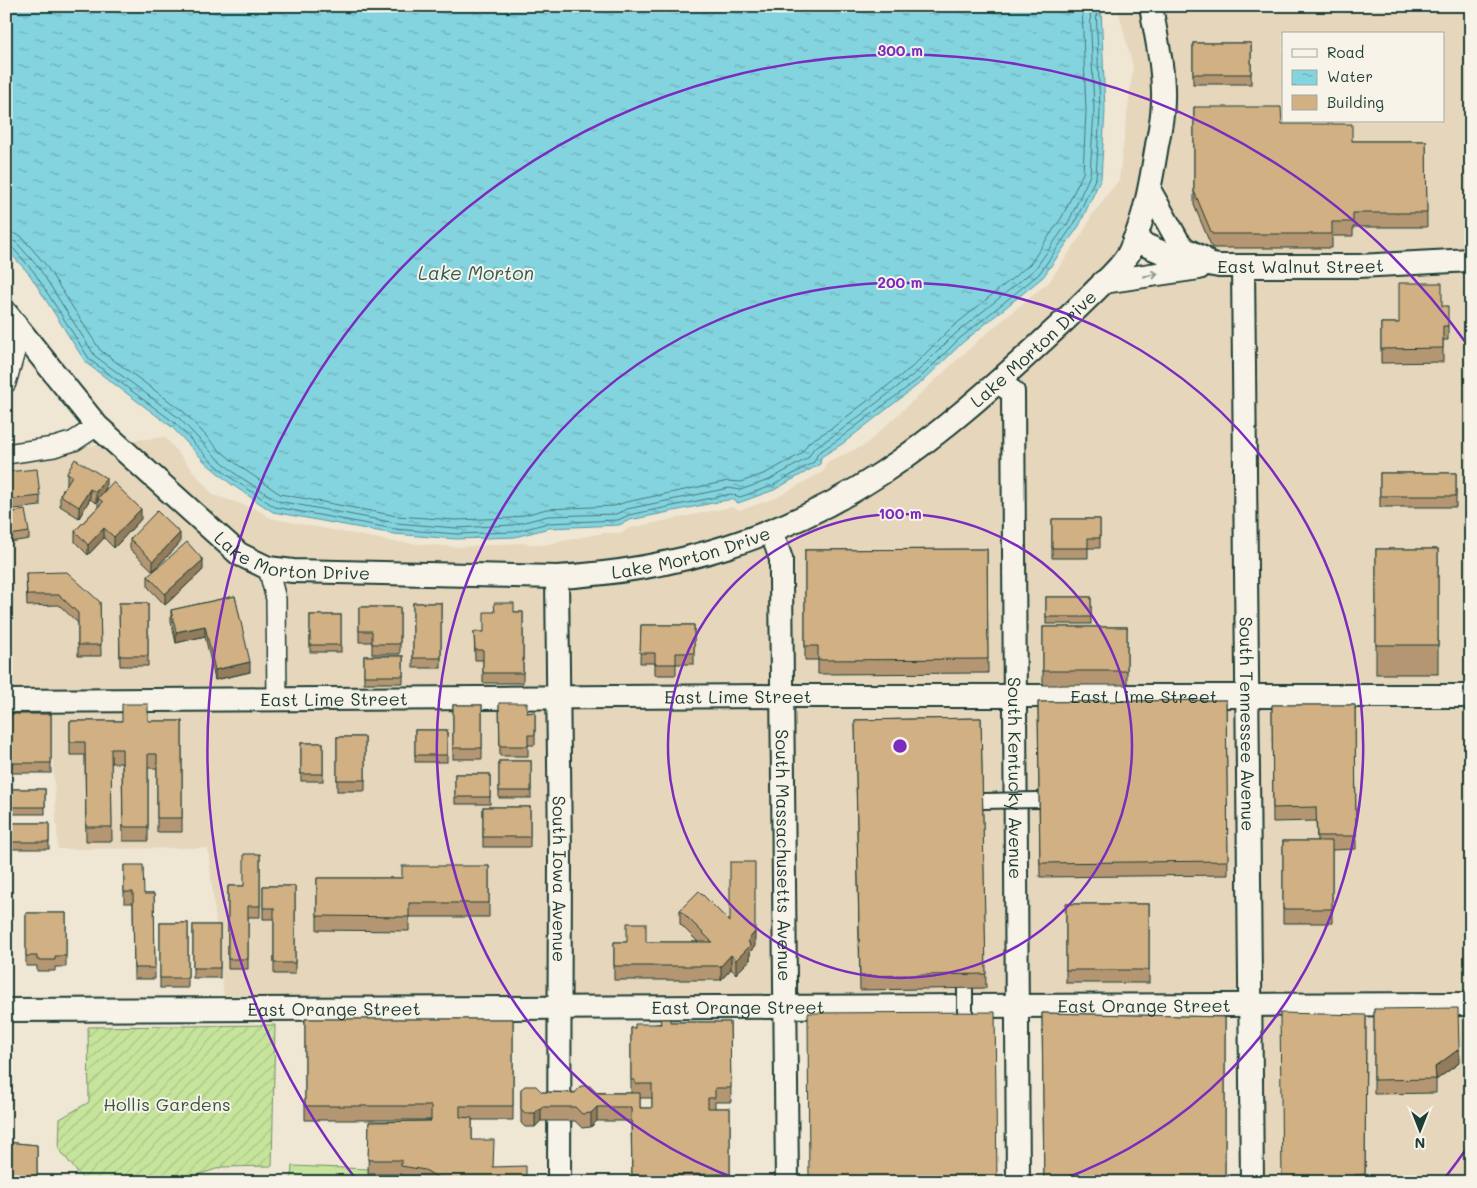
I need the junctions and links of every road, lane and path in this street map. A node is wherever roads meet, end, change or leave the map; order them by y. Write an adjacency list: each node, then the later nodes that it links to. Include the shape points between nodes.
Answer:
1 (1151, 6): 2 (street, Lake Morton Drive, via 1164,99)
2 (1150, 191): 3 (street, Lake Morton Drive); 5 (street, via 1185,249)
3 (1134, 240): 5 (street, East Walnut Street, via 1175,258); 7 (street, Lake Morton Drive, via 1119,267)
4 (1471, 260): 6 (street, East Walnut Street, via 1359,266)
5 (1218, 266): 6 (street, East Walnut Street); 7 (street, one-way to 5)
6 (1243, 266): 17 (street, South Tennessee Avenue)
7 (1103, 282): 10 (street, Lake Morton Drive)
8 (6, 312): 9 (street, Lake Morton Drive)
9 (22, 332): 11 (street); 12 (street, Lake Morton Drive)
10 (998, 382): 14 (street, Lake Morton Drive, via 882,473 825,506); 20 (street, South Kentucky Avenue, via 1012,392)
11 (6, 383)
12 (97, 426): 13 (street, via 54,448); 15 (street, Lake Morton Drive, via 239,554)
13 (6, 454)
14 (771, 531): 16 (street, Lake Morton Drive, via 693,558 597,575); 18 (street, South Massachusetts Avenue, via 780,559)
15 (268, 568): 16 (street, Lake Morton Drive, via 293,572); 22 (street, via 276,599)
16 (557, 577): 21 (street, South Iowa Avenue)
17 (1247, 695): 19 (street, East Lime Street); 20 (street, East Lime Street); 28 (street, South Tennessee Avenue)
18 (782, 696): 20 (street, East Lime Street); 21 (street, East Lime Street); 29 (street, South Massachusetts Avenue)
19 (1471, 696)
20 (1013, 698): 31 (street, South Kentucky Avenue)
21 (558, 699): 22 (street, East Lime Street); 30 (street, South Iowa Avenue)
22 (277, 700): 23 (street, East Lime Street)
23 (6, 701)
24 (1039, 800): 25 (street, bridge)
25 (982, 801)
26 (965, 988): 33 (street, bridge)
27 (1471, 1004): 28 (street, East Orange Street)
28 (1249, 1005): 31 (street, East Orange Street); 37 (street, South Tennessee Avenue)
29 (785, 1007): 30 (street, East Orange Street); 31 (street, East Orange Street); 35 (street, South Massachusetts Avenue)
30 (560, 1008): 32 (street, East Orange Street); 34 (street, South Iowa Avenue)
31 (1017, 1008): 36 (street, South Kentucky Avenue)
32 (6, 1010)
33 (965, 1026)
34 (559, 1182)
35 (787, 1182)
36 (1018, 1182)
37 (1252, 1182)

